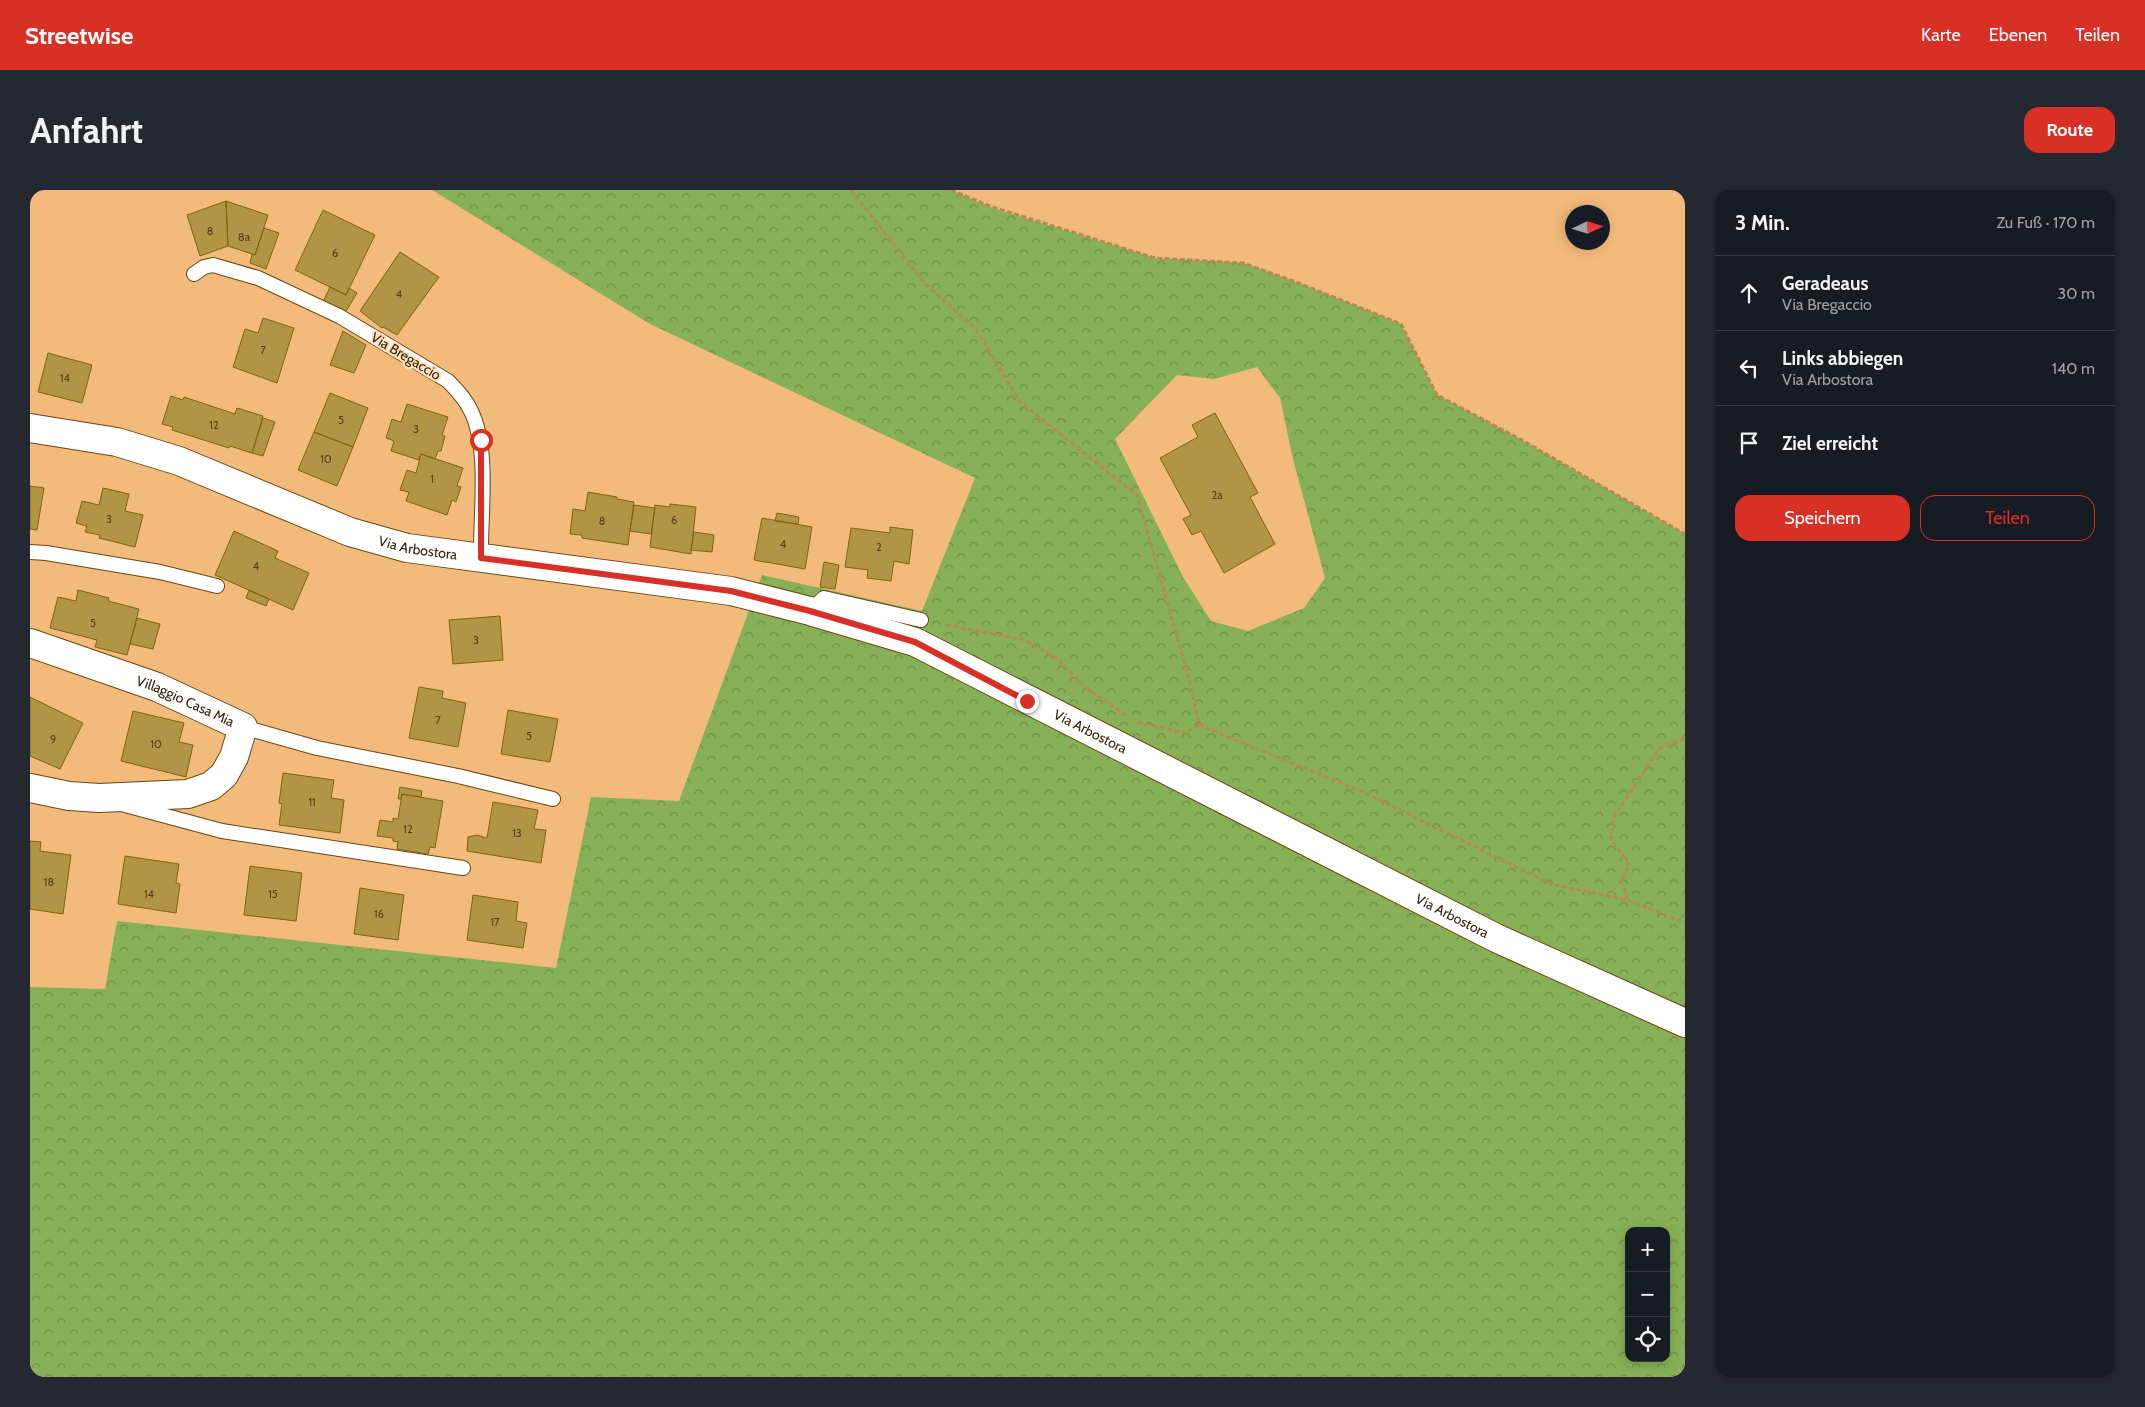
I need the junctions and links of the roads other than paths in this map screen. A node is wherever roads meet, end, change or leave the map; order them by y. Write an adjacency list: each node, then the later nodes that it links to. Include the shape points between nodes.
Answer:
1 (194, 274): 4 (lane, Via Bregaccio, via 213,265 258,278 339,316 448,381 472,412 481,440)
2 (30, 428): 4 (street, Via Arbostora, via 117,442 179,461 350,532 407,548)
3 (30, 552): 5 (lane, via 160,572)
4 (481, 558): 6 (street, Via Arbostora, via 731,591)
5 (217, 586)
6 (810, 611): 7 (lane, via 824,598); 14 (street, Via Arbostora, via 915,642 1496,938)
7 (921, 620)
8 (30, 643): 9 (street, Villaggio Casa Mia, via 157,687)
9 (244, 727): 11 (street, Villaggio Casa Mia, via 224,775 211,786 188,794); 12 (lane, via 317,748)
10 (30, 788): 11 (street, Villaggio Casa Mia)
11 (98, 798): 13 (lane, via 222,831)
12 (553, 798)
13 (463, 868)
14 (1685, 1023)

